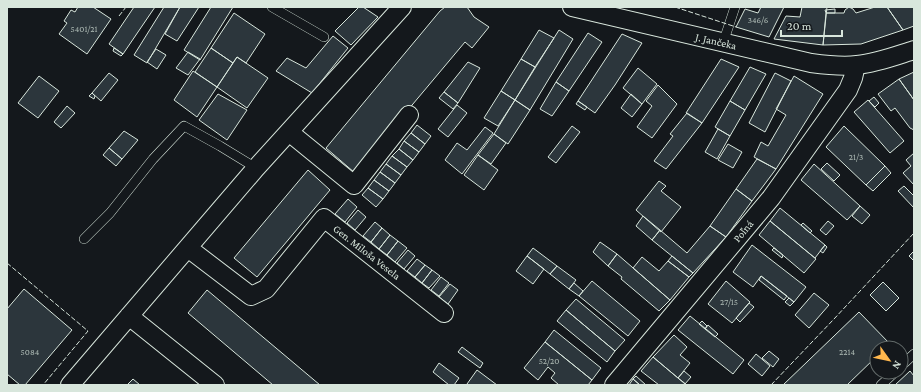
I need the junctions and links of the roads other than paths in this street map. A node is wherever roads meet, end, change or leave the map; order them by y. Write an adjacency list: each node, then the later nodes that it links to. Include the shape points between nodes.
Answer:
1 (272, 7): 5 (lane)
2 (402, 7): 10 (street)
3 (576, 7): 6 (street, J. Jančeka)
4 (735, 7): 6 (lane)
5 (324, 37)
6 (723, 43): 8 (street, J. Jančeka, via 811,63)
7 (914, 50): 8 (street, J. Jančeka)
8 (856, 65): 18 (street, Poľná, via 848,90 771,198)
9 (409, 115): 10 (street, via 354,185)
10 (289, 132): 11 (street)
11 (256, 168): 12 (lane, via 184,126 153,159 110,213); 13 (street)
12 (84, 239)
13 (188, 248): 14 (street, Gen. Miloša Vesela, via 251,296 266,289 324,218); 15 (street)
14 (444, 313)
15 (129, 316): 16 (street); 17 (street)
16 (70, 385)
17 (215, 385)
18 (614, 385)

